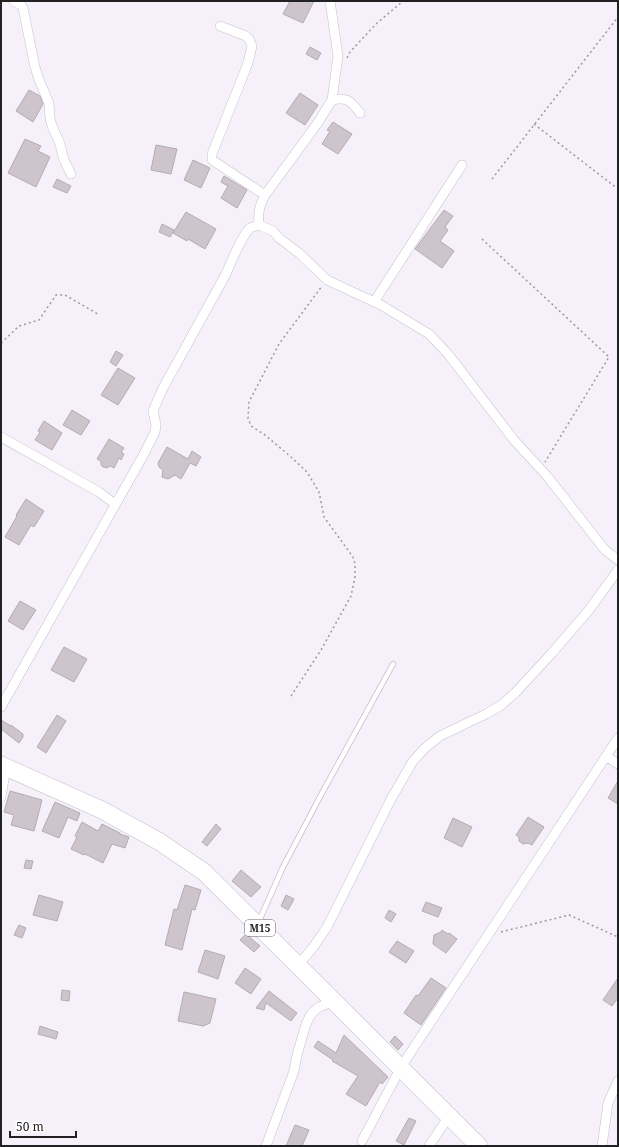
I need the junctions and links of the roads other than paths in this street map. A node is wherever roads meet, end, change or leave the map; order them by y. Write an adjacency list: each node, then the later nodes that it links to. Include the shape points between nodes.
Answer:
1 (14, 1): 7 (street, via 24,8 35,67 48,103 52,126)
2 (330, 1): 4 (street, via 338,56)
3 (220, 26): 8 (street, via 246,36 252,46 212,159)
4 (332, 100): 5 (street, via 342,98 351,102); 8 (street)
5 (360, 113)
6 (462, 165): 10 (street)
7 (71, 174)
8 (265, 195): 9 (street, via 258,213)
9 (259, 225): 10 (street, via 273,231 327,280); 12 (street, via 251,228 245,235 163,388 153,411 155,432)
10 (374, 302): 13 (street, via 429,334 437,342 605,550)
11 (1, 437): 12 (street, via 100,492)
12 (115, 504): 16 (street)
13 (618, 560)
14 (618, 570): 23 (street, via 589,610 515,693 500,706 440,736 413,761 390,801 327,927)
15 (393, 664): 22 (lane, via 322,792 283,867)
16 (1, 707)
17 (618, 738): 18 (street)
18 (606, 756): 19 (street); 25 (street)
19 (618, 764)
20 (4, 766): 21 (street); 22 (highway, M15, via 102,810 160,842 204,872)
21 (1, 797)
22 (257, 925): 23 (highway, M15)
23 (298, 965): 24 (highway, M15)
24 (334, 1001): 25 (highway, M15); 29 (street, via 319,1007 311,1014 306,1024 294,1071)
25 (400, 1067): 27 (highway, M15); 28 (street)
26 (618, 1081): 32 (street, via 608,1103)
27 (449, 1116): 30 (street); 31 (highway, M15)
28 (362, 1141)
29 (266, 1146)
30 (429, 1146)
31 (479, 1146)
32 (602, 1146)

